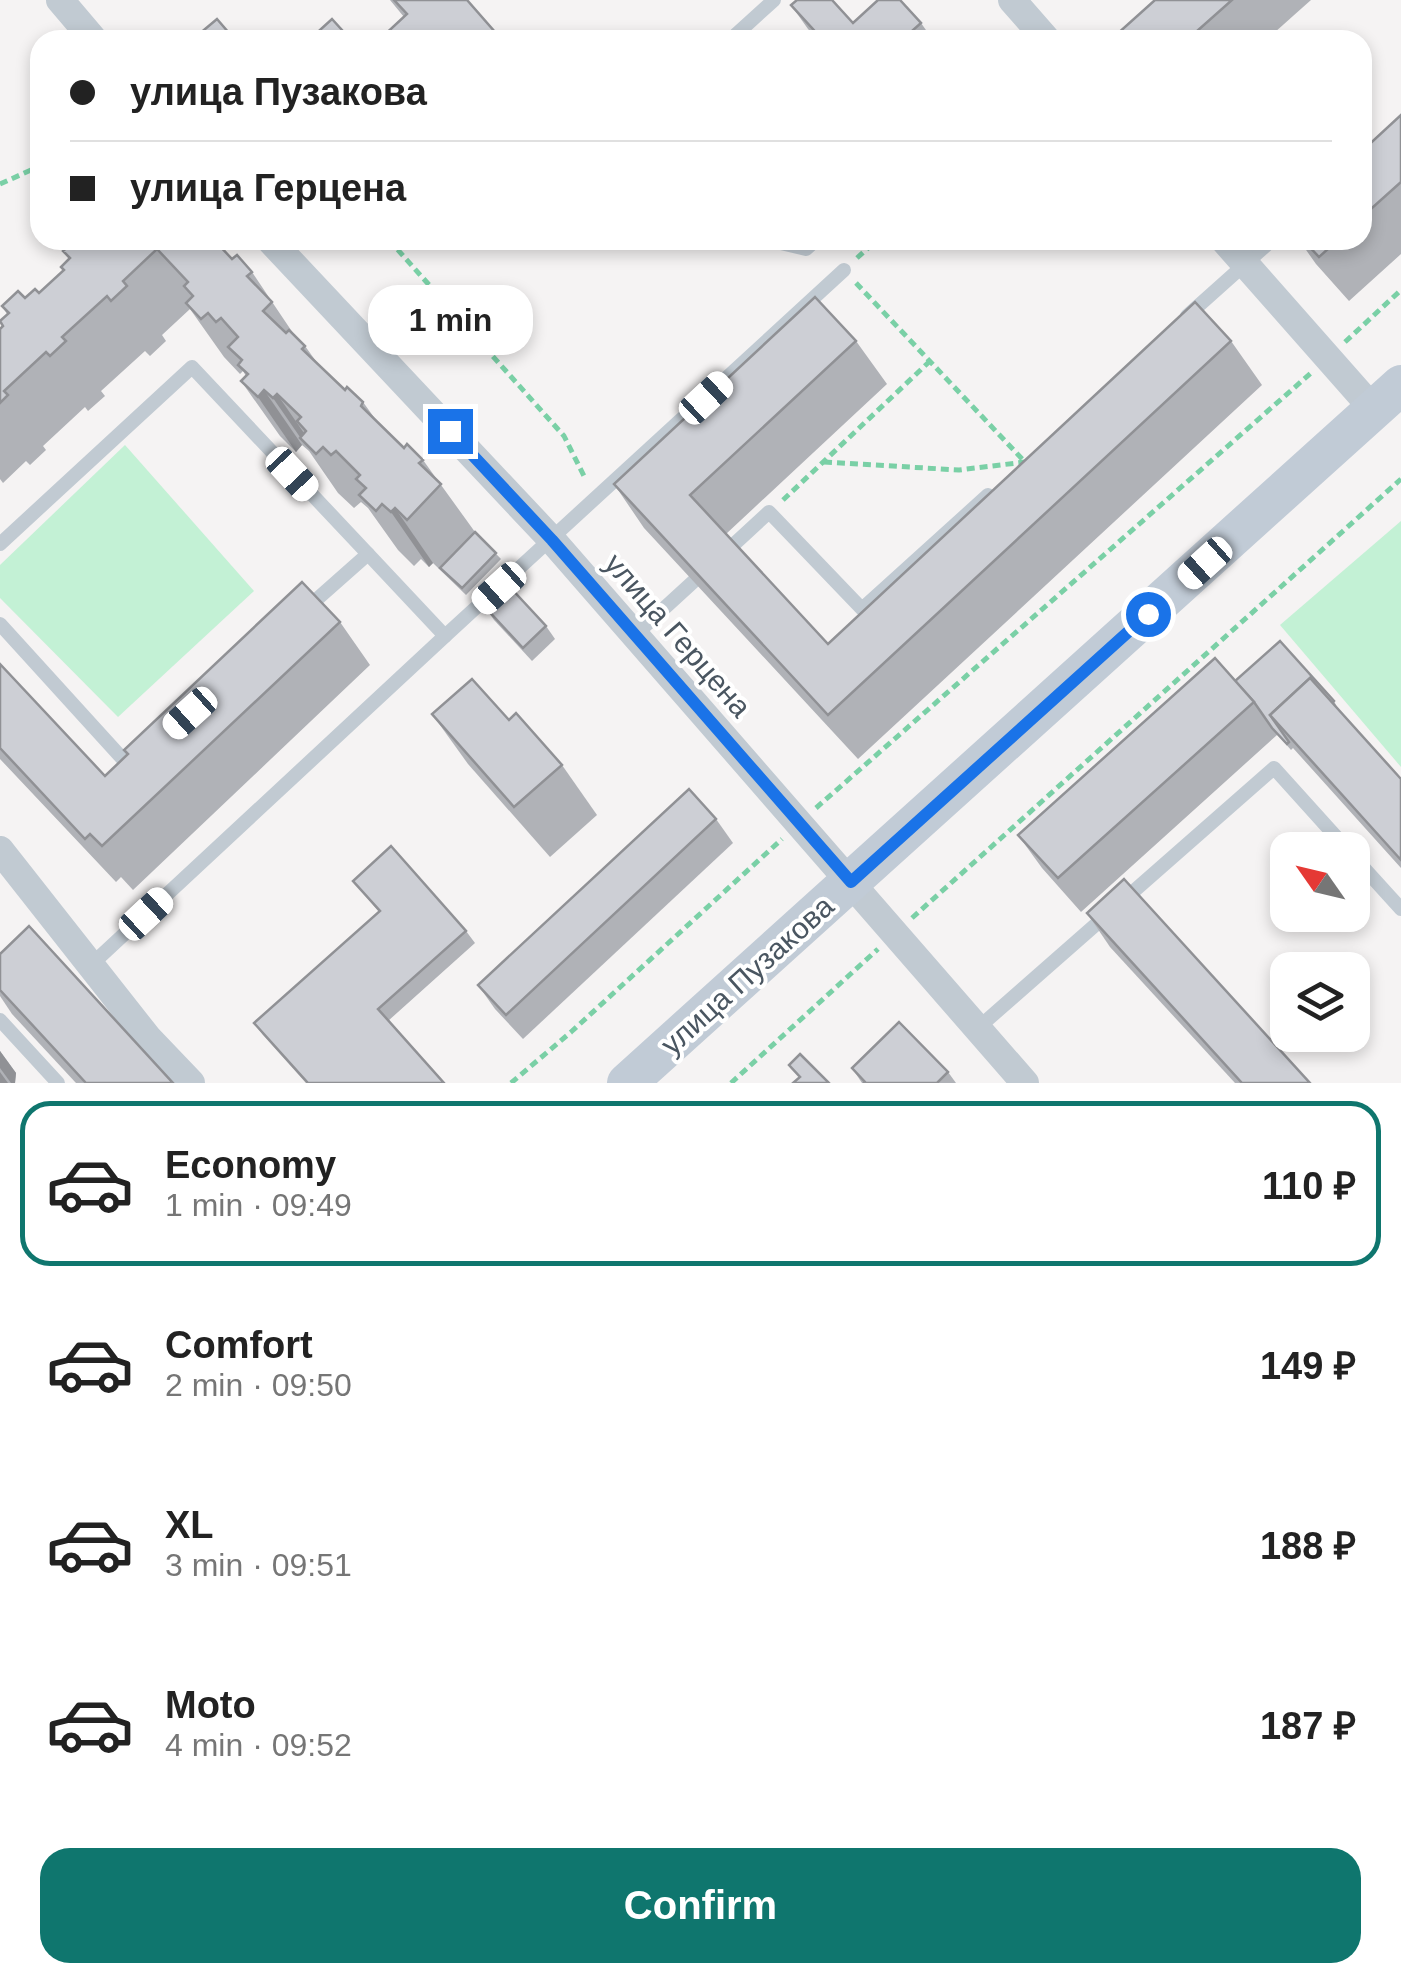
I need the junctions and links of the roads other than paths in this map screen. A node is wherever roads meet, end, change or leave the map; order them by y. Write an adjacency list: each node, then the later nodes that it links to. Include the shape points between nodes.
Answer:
1 (60, 0): 4 (street)
2 (774, 0): 5 (lane)
3 (1012, 0): 6 (street)
4 (86, 30)
5 (741, 30)
6 (1038, 30)
7 (279, 250): 15 (street, улица Герцена)
8 (1233, 250): 10 (street)
9 (1261, 250): 10 (lane)
10 (1245, 264): 12 (lane); 13 (street, via 1328,358)
11 (844, 270): 15 (lane)
12 (1172, 330)
13 (1388, 397): 28 (street, улица Пузакова)
14 (995, 488): 17 (lane, via 862,609 770,512)
15 (552, 540): 22 (lane); 23 (street, улица Герцена)
16 (0, 544): 18 (lane, via 192,367)
17 (730, 548)
18 (368, 554): 20 (lane); 22 (lane)
19 (694, 581): 23 (lane)
20 (294, 620)
21 (0, 624): 24 (lane, via 130,766)
22 (445, 636): 30 (lane)
23 (636, 636): 28 (street, улица Герцена)
24 (145, 753)
25 (1332, 832): 32 (lane, via 1274,768)
26 (0, 850): 30 (street, via 61,943)
27 (1370, 874): 29 (lane)
28 (851, 882): 32 (street, улица Герцена); 35 (street, улица Пузакова)
29 (1401, 909)
30 (91, 965): 34 (street)
31 (0, 1020): 33 (lane)
32 (978, 1028): 36 (street, улица Герцена)
33 (58, 1083)
34 (191, 1083)
35 (628, 1083)
36 (1025, 1083)

